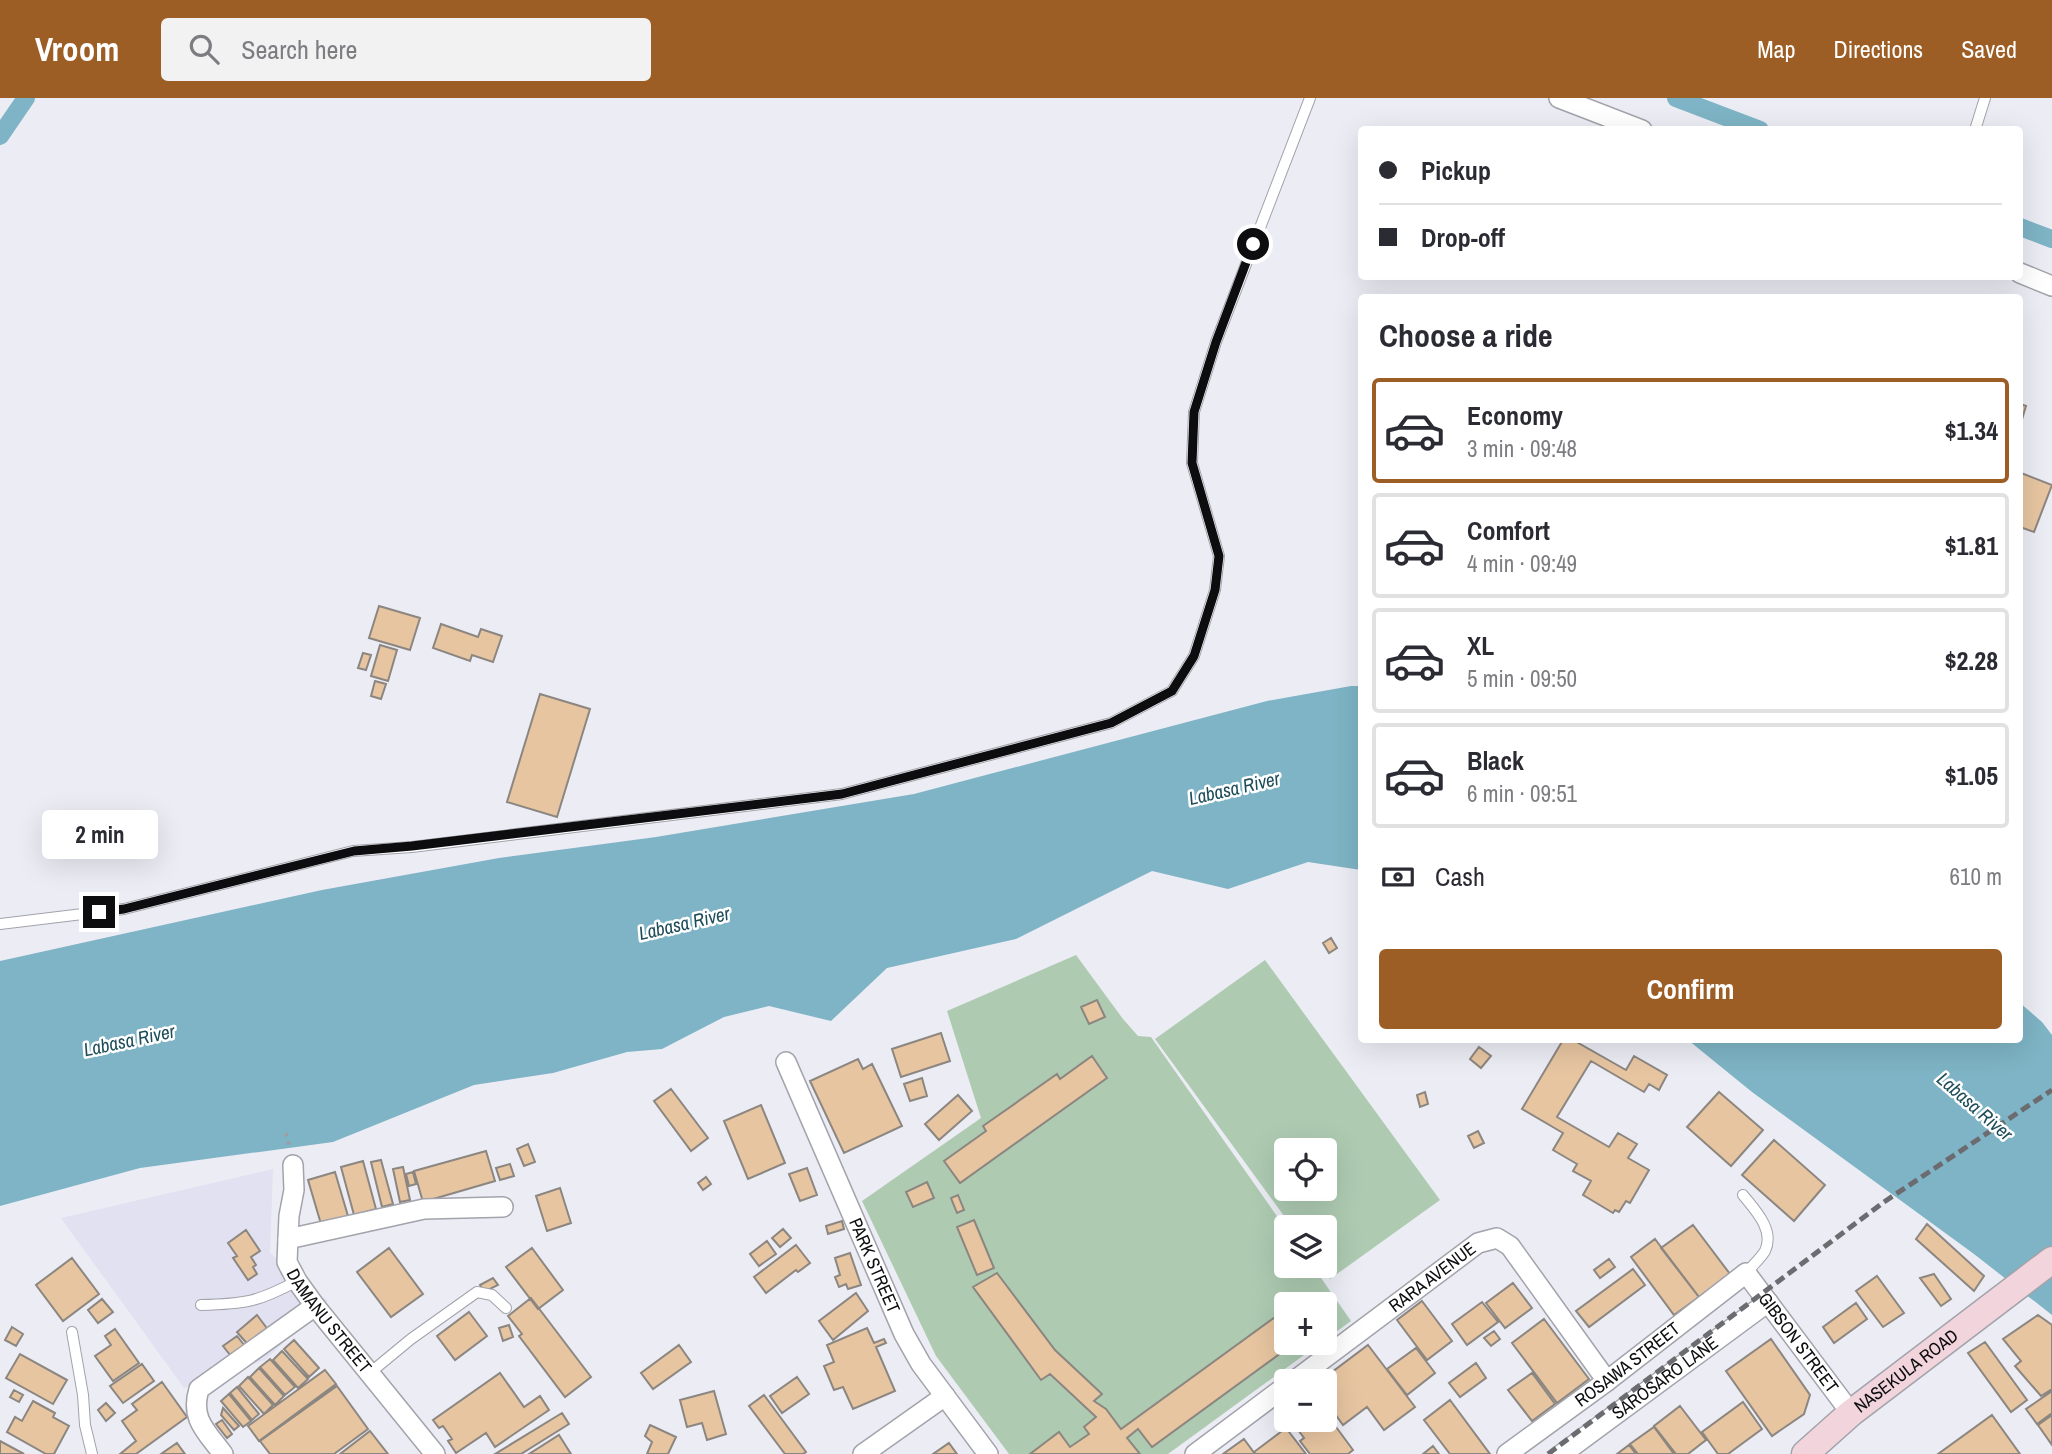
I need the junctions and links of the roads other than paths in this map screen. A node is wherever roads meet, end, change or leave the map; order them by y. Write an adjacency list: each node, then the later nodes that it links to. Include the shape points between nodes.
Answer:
1 (1310, 98): 8 (lane, via 1216,342 1194,412 1192,463 1219,556 1215,590 1194,656 1172,691 1111,723 842,794 354,851 124,909)
2 (1559, 98): 4 (street)
3 (1985, 98): 5 (lane)
4 (1632, 126)
5 (1976, 126)
6 (2023, 274): 7 (street)
7 (2052, 286)
8 (0, 924)
9 (786, 1062): 26 (street, PARK STREET, via 904,1334)
10 (293, 1165): 13 (street, DAMANU STREET)
11 (1743, 1195): 15 (lane, via 1768,1235 1765,1250)
12 (503, 1207): 13 (street, via 425,1209)
13 (288, 1239): 16 (street, DAMANU STREET, via 287,1262)
14 (2052, 1261): 27 (main road, NASEKULA ROAD)
15 (1746, 1273): 17 (street, GIBSON STREET); 24 (street, ROSAWA STREET)
16 (297, 1281): 18 (lane, via 265,1298); 19 (street, DAMANU STREET)
17 (1768, 1302): 27 (street, GIBSON STREET); 35 (street, SAROSARO LANE)
18 (201, 1305)
19 (316, 1306): 23 (street, DAMANU STREET); 29 (street, via 199,1389 197,1418)
20 (506, 1308): 23 (lane, via 492,1295 477,1292)
21 (72, 1332): 28 (lane)
22 (1310, 1369): 24 (street, RARA AVENUE, via 1478,1243 1497,1238 1510,1246)
23 (371, 1373): 30 (street, DAMANU STREET)
24 (1607, 1381): 34 (street, ROSAWA STREET)
25 (1274, 1395): 33 (street)
26 (945, 1396): 31 (street); 32 (street, PARK STREET)
27 (1851, 1413): 36 (main road, NASEKULA ROAD)
28 (92, 1454)
29 (223, 1454)
30 (435, 1454)
31 (863, 1454)
32 (988, 1454)
33 (1195, 1454)
34 (1507, 1454)
35 (1562, 1454)
36 (1805, 1454)

